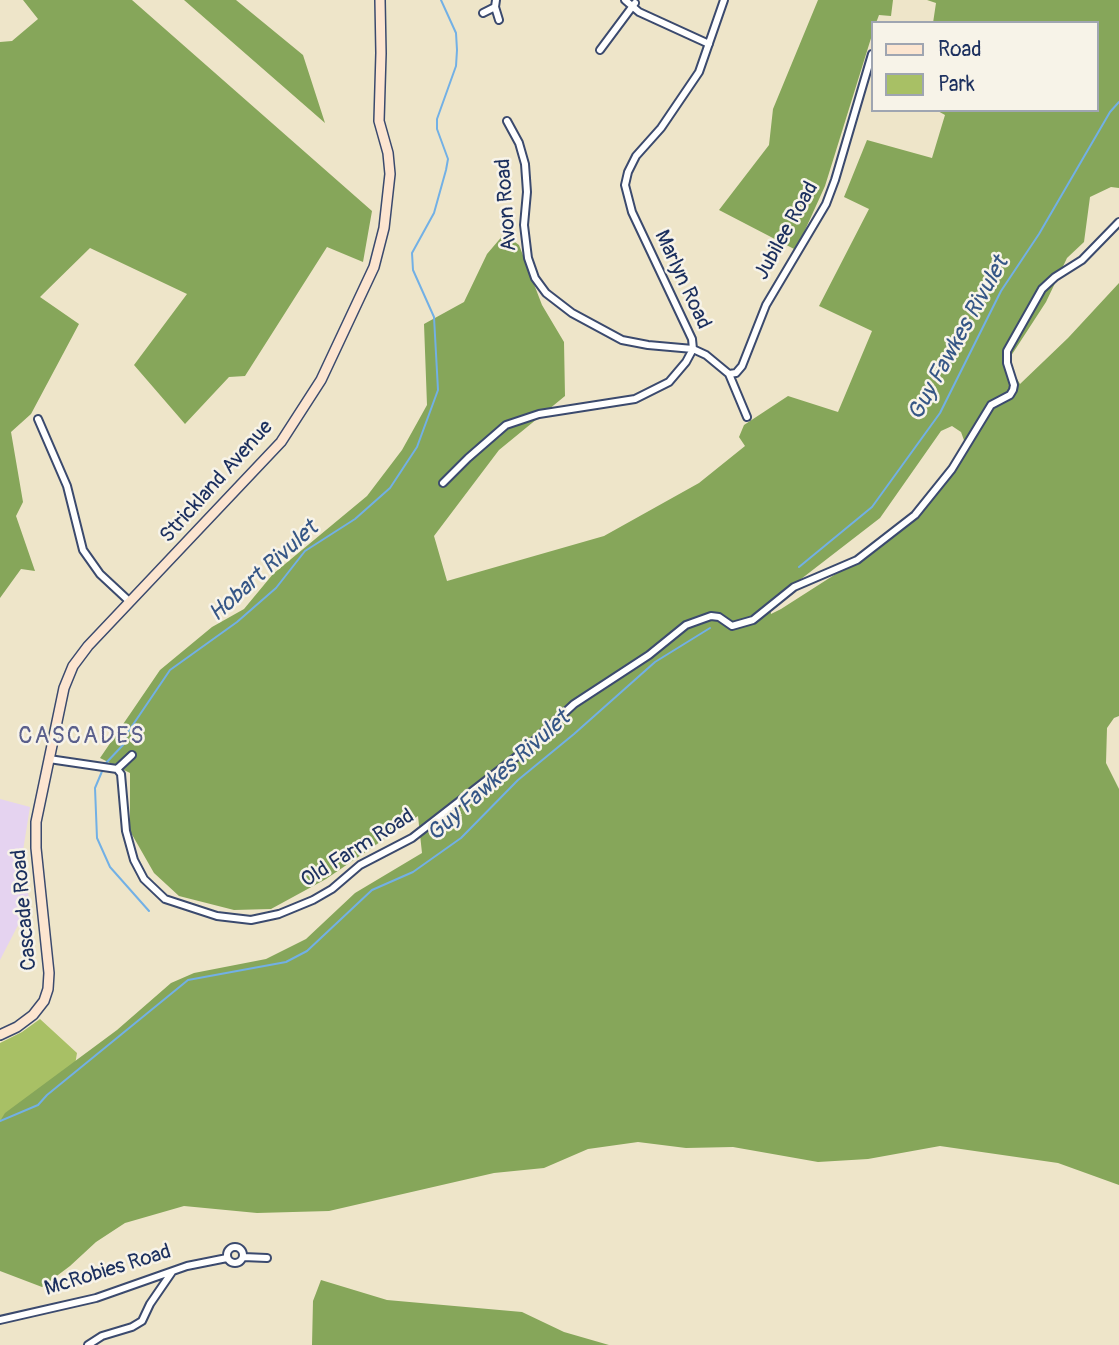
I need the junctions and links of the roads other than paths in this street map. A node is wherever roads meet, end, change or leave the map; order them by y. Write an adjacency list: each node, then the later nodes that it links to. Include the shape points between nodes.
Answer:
1 (380, 0): 18 (street, Strickland Avenue, via 379,121 390,174 374,267 321,380 281,442)
2 (625, 0): 4 (street)
3 (724, 0): 8 (street, Marlyn Road)
4 (632, 3): 8 (street); 9 (street)
5 (495, 4): 6 (street); 7 (street)
6 (483, 13)
7 (499, 20)
8 (709, 44): 13 (street, Marlyn Road, via 695,78 631,164 625,185 628,202)
9 (600, 50)
10 (870, 61): 14 (street, Jubilee Road, via 826,204 766,305 742,366)
11 (507, 121): 13 (street, Avon Road, via 525,164 528,258 545,293 622,340)
12 (1119, 222): 21 (street, Old Farm Road, via 1082,260 1042,289 1007,351 1013,390 991,405 915,516 857,560 794,587 753,620 732,626 711,616 686,625 586,695 520,754 412,838 360,865 313,900 251,920 225,918 168,901 140,873 131,850)
13 (693, 349): 14 (street); 17 (street, Marlyn Road, via 675,377 635,399 539,414 506,425)
14 (729, 374): 15 (street)
15 (747, 417)
16 (38, 419): 18 (street, via 70,495 83,550)
17 (443, 483)
18 (129, 601): 20 (street, Strickland Avenue, via 73,666)
19 (132, 755): 21 (street)
20 (48, 759): 21 (street); 22 (street, Cascade Road, via 36,831 48,989 33,1015)
21 (117, 769)
22 (0, 1035)
23 (243, 1257): 24 (street, via 236,1264); 24 (street, via 235,1247 228,1250); 25 (street)
24 (227, 1258): 26 (street, McRobies Road)
25 (267, 1258)
26 (172, 1271): 27 (street, McRobies Road, via 96,1298); 28 (street, via 138,1325)
27 (0, 1320)
28 (88, 1345)

